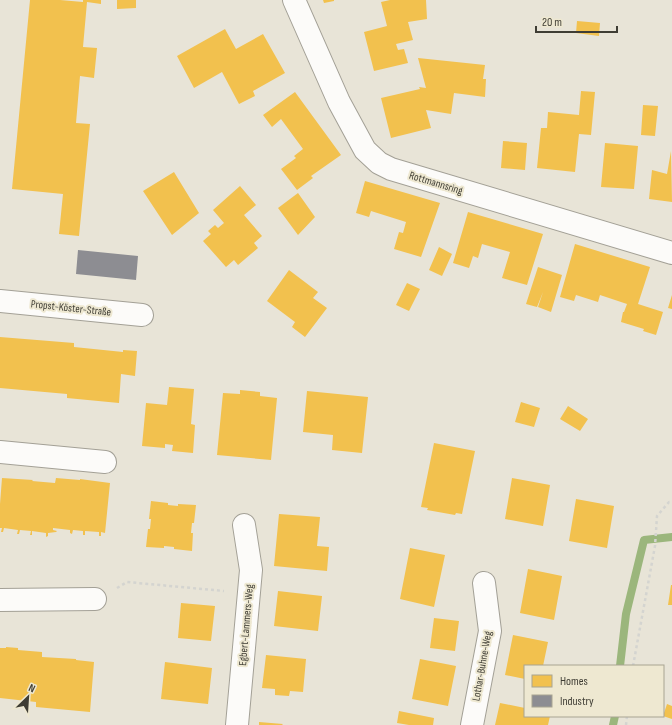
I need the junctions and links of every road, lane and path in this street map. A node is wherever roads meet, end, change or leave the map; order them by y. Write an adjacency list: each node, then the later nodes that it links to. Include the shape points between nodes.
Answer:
1 (294, 0): 2 (street, Rottmannsring, via 339,102 365,150 379,163 391,169)
2 (672, 253)
3 (0, 301): 4 (street, Propst-Köster-Straße)
4 (142, 315)
5 (0, 452): 6 (street)
6 (105, 462)
7 (672, 502): 13 (path, via 669,502 657,516 655,546)
8 (244, 525): 10 (street, Egbert-Lammers-Weg, via 251,570)
9 (484, 583): 15 (street, Lothar-Buhne-Weg, via 490,631)
10 (248, 595): 11 (path, via 127,582); 14 (street, Egbert-Lammers-Weg)
11 (95, 599): 12 (street)
12 (0, 600)
13 (633, 665)
14 (237, 725)
15 (472, 725)

